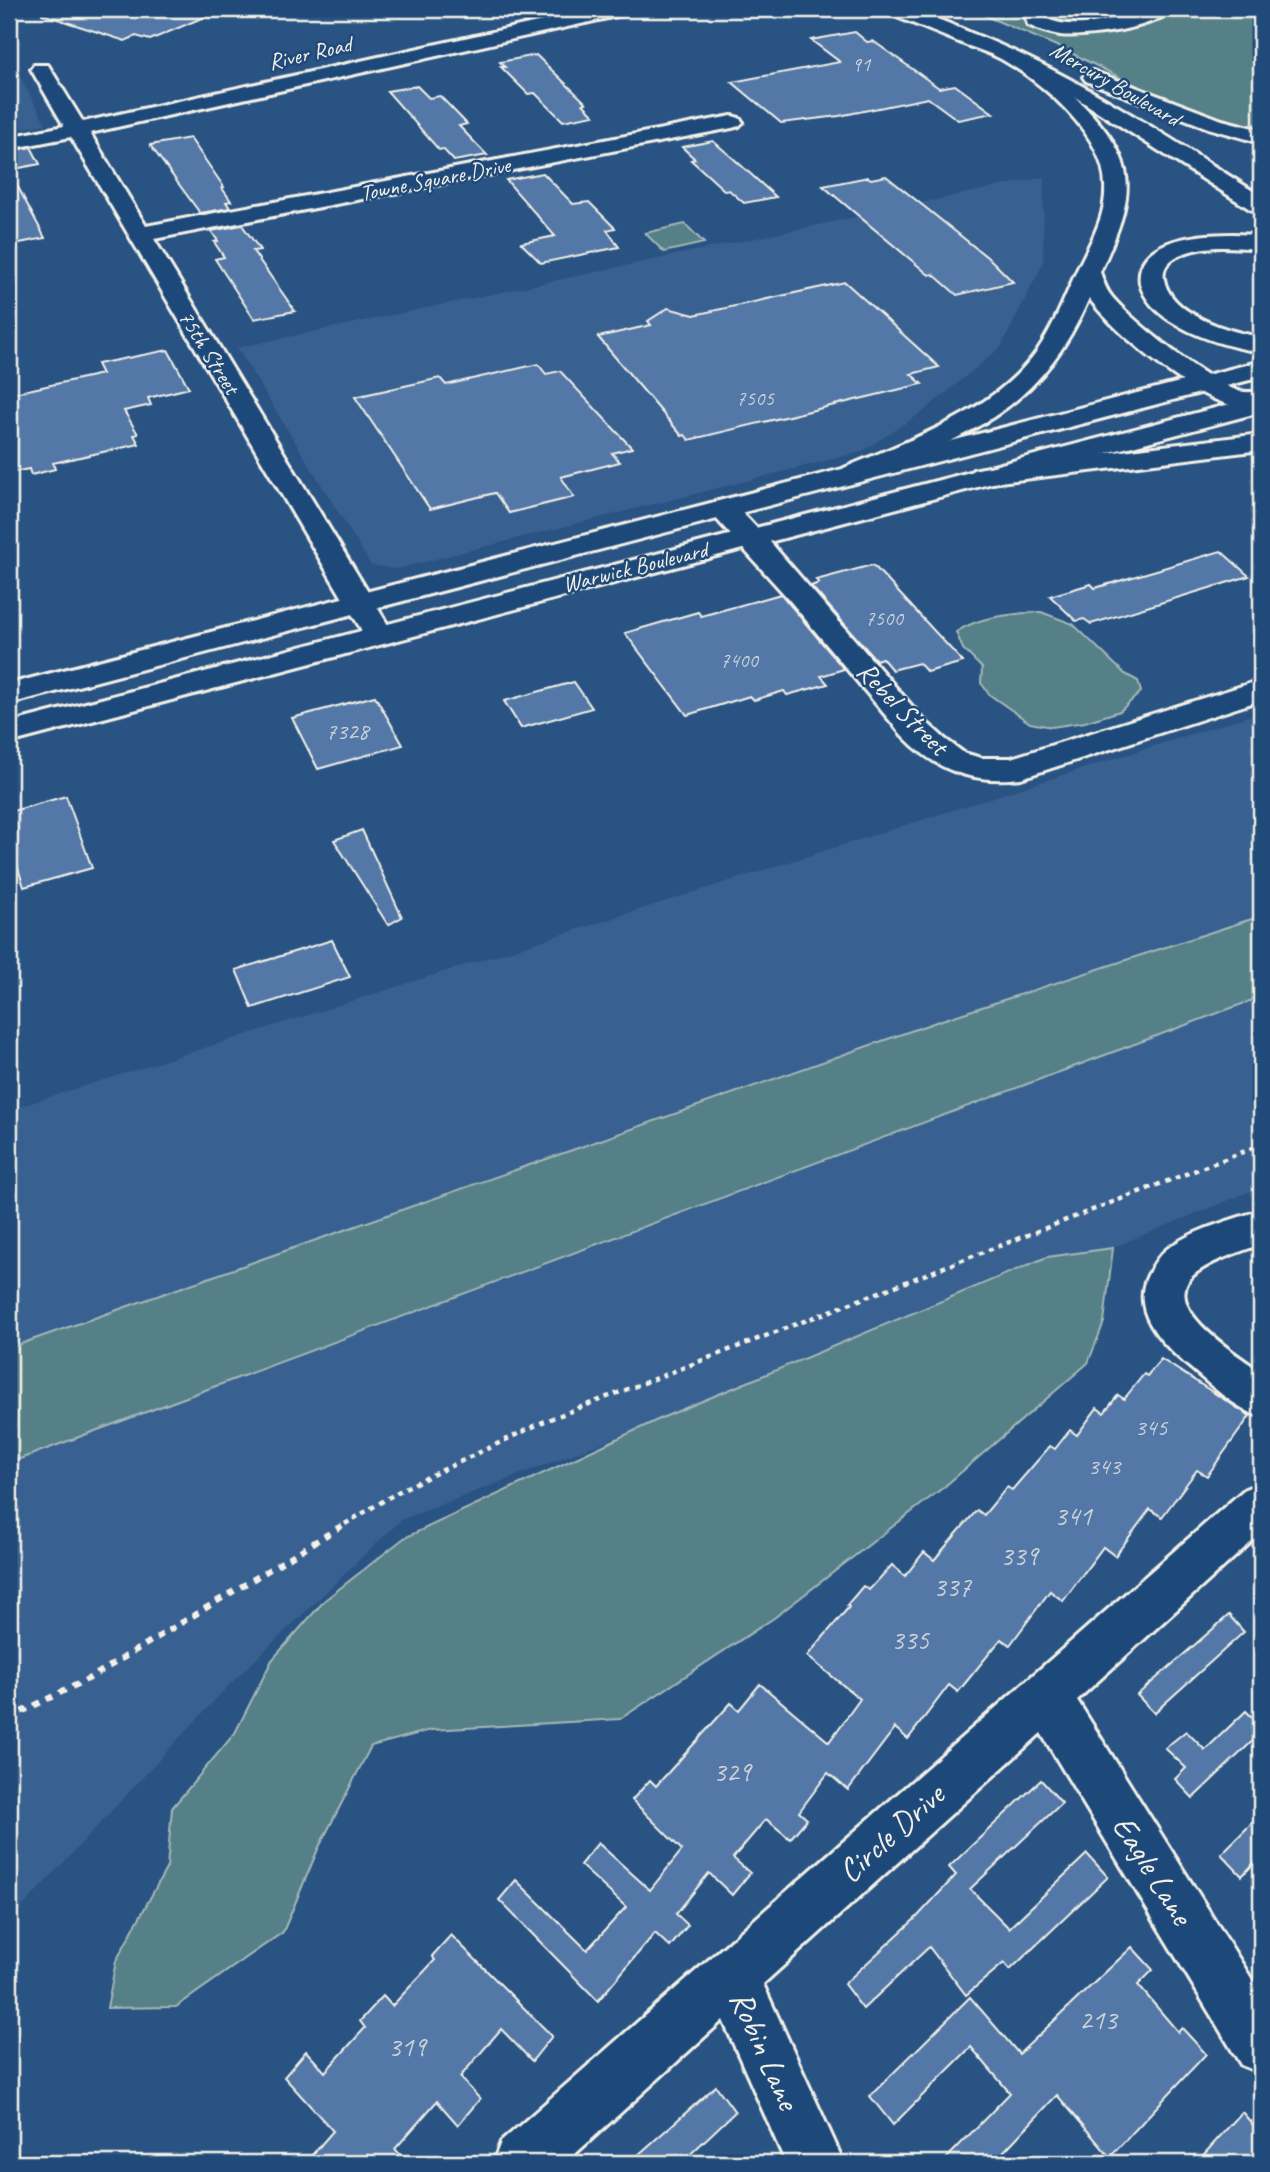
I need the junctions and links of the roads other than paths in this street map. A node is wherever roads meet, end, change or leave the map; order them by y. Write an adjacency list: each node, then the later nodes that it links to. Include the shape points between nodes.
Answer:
1 (621, 9): 10 (main road, River Road)
2 (894, 9): 6 (main road, Mercury Boulevard)
3 (936, 9): 8 (main road, Mercury Boulevard)
4 (1043, 9): 5 (main road, via 1035,21 1066,30 1152,16)
5 (1163, 9)
6 (1007, 54): 14 (main road, Mercury Boulevard, via 1104,103); 17 (main road, via 1070,102 1107,152 1115,180 1115,204)
7 (41, 69): 10 (main road, 75th Street)
8 (1087, 75): 11 (main road); 13 (main road, Mercury Boulevard)
9 (732, 122): 15 (main road, Towne Square Drive)
10 (76, 130): 12 (main road, River Road); 15 (main road, 75th Street)
11 (1261, 137)
12 (9, 142)
13 (1204, 142)
14 (1261, 206)
15 (138, 235): 27 (main road, 75th Street)
16 (1261, 242): 18 (main road, via 1188,245 1163,255 1150,273 1156,293 1179,316 1216,334)
17 (1088, 271): 20 (main road, via 1105,304); 23 (main road, via 1045,358 1018,386 979,415)
18 (1261, 344)
19 (1261, 369): 20 (main road, Warwick Boulevard)
20 (1205, 383): 21 (main road, via 1234,398); 23 (main road, Warwick Boulevard)
21 (1261, 402): 24 (main road, Warwick Boulevard)
22 (1261, 442): 24 (main road)
23 (854, 474): 25 (main road, Warwick Boulevard)
24 (983, 476): 26 (main road, Warwick Boulevard)
25 (723, 509): 26 (main road, Rebel Street); 27 (main road, Warwick Boulevard)
26 (750, 537): 28 (main road, Warwick Boulevard); 29 (main road, Rebel Street, via 912,726 943,755 961,764 1021,767)
27 (360, 604): 28 (main road, 75th Street); 30 (main road, Warwick Boulevard)
28 (379, 635): 31 (main road, Warwick Boulevard)
29 (1261, 690)
30 (9, 694)
31 (9, 733)
32 (1261, 1227): 33 (main road, via 1189,1256 1162,1286 1169,1318)
33 (1261, 1398)
34 (1261, 1504): 35 (main road, Circle Drive)
35 (1046, 1695): 36 (main road, Circle Drive); 37 (main road, Eagle Lane)
36 (732, 1976): 38 (main road, Circle Drive); 39 (main road, Robin Lane)
37 (1261, 2045)
38 (522, 2163)
39 (815, 2163)

